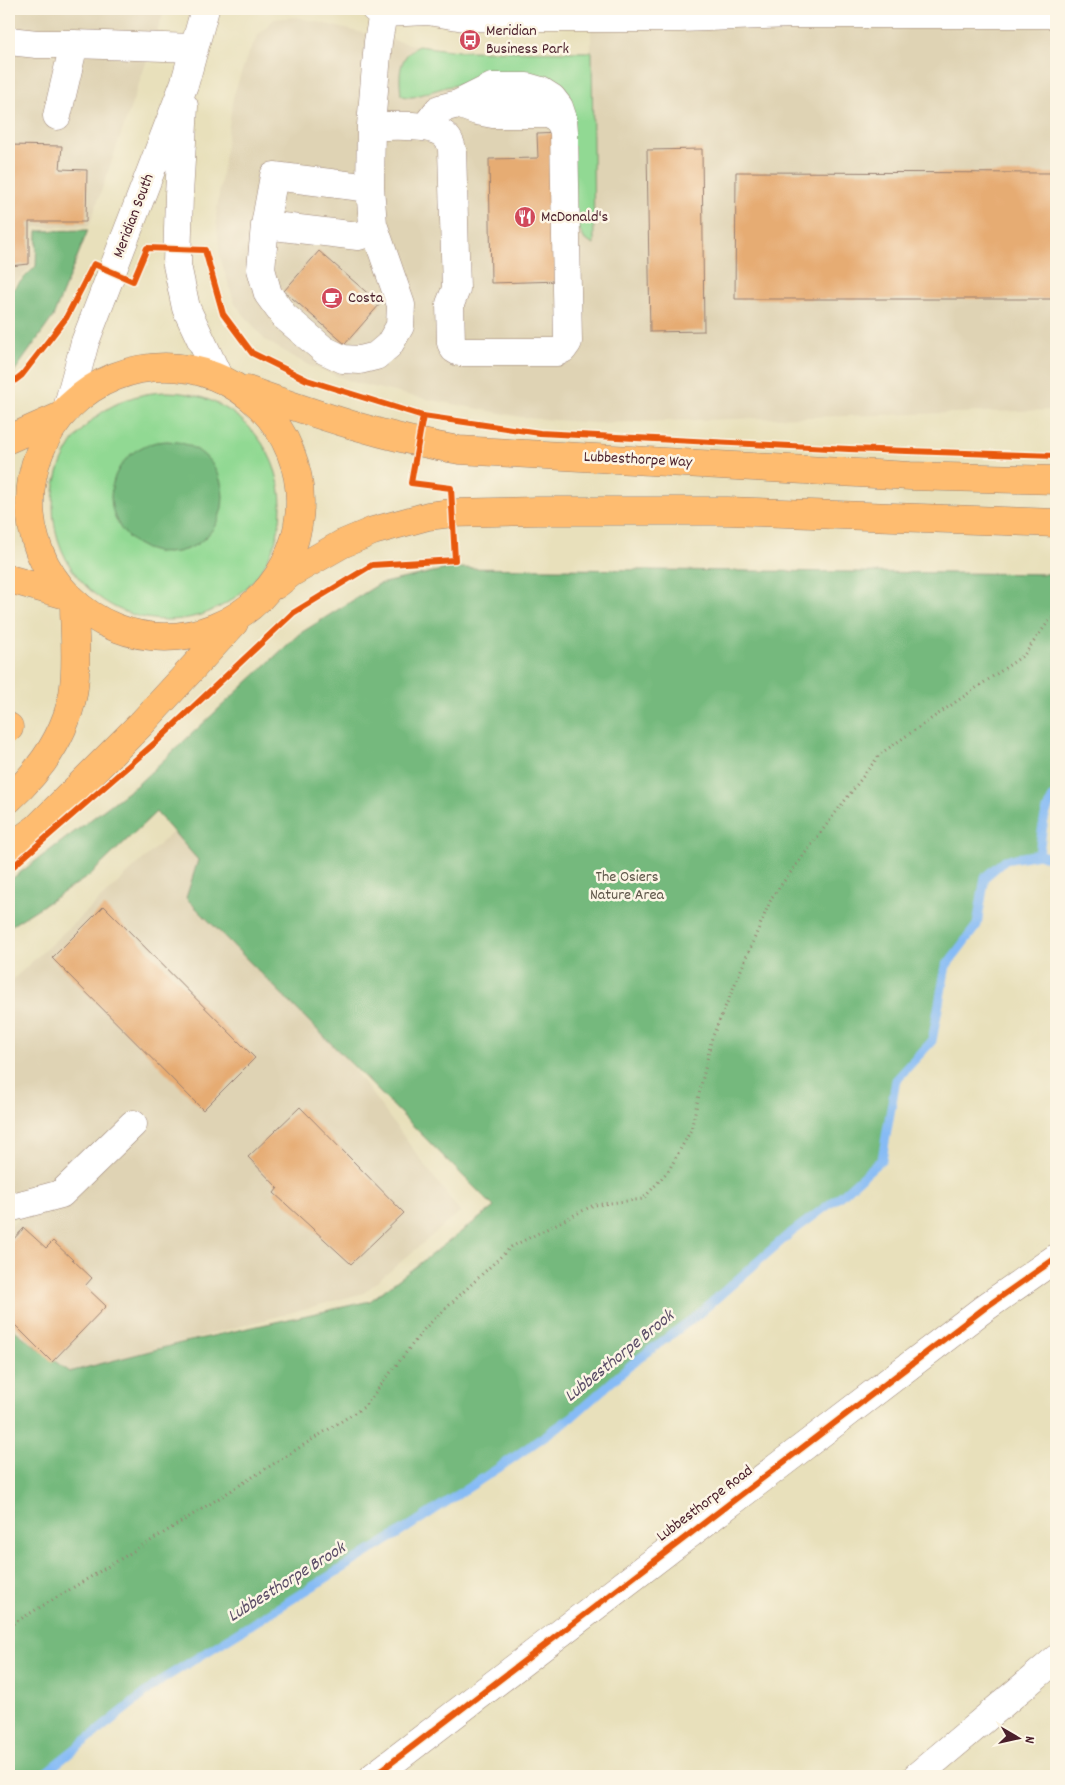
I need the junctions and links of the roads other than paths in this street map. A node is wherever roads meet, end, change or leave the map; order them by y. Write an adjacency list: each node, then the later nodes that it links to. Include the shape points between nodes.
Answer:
1 (205, 9): 7 (street, Meridian South)
2 (379, 11): 3 (street, via 518,18); 10 (street)
3 (680, 13): 4 (street)
4 (1056, 14)
5 (9, 41): 6 (street)
6 (74, 44): 7 (street); 9 (street)
7 (194, 48): 8 (street, Meridian South)
8 (185, 82): 15 (street, Meridian South, via 177,265 186,308); 16 (street, Meridian South, via 85,342)
9 (57, 116)
10 (371, 126): 11 (street); 12 (street)
11 (425, 127): 11 (street, via 436,129 447,137 452,149 456,289 450,304 451,344 454,349 459,352 556,352 563,349 568,342 564,132 559,108 541,91 527,87 492,87 458,104 439,109)
12 (370, 188): 13 (street); 14 (street, via 274,176)
13 (373, 224): 14 (street, via 368,233 358,236); 14 (street, via 401,304 400,326 389,344 376,356 360,360 343,359 324,350 284,316 268,294 262,268)
14 (265, 225)
15 (224, 380): 16 (highway, Lubbesthorpe Way, via 172,367 138,370 93,388); 18 (highway, Lubbesthorpe Way, via 361,428 459,450 910,476); 22 (highway, via 259,405 282,434 296,468 299,486 299,522 288,558 274,582)
16 (64, 412): 17 (highway); 21 (highway, via 41,449 30,506 32,526 44,562)
17 (9, 439)
18 (1056, 480)
19 (1056, 523): 22 (highway, via 727,511 452,513 373,530 342,544 291,573)
20 (9, 579): 21 (highway)
21 (70, 598): 22 (highway, via 88,614 121,630 157,637 202,632 228,622); 23 (highway, via 75,676 73,694 60,736 28,782)
22 (250, 607): 24 (highway, via 37,828)
23 (9, 799)
24 (9, 848)
25 (133, 1124): 26 (street, via 61,1194)
26 (9, 1208)
27 (1056, 1258): 29 (street, Lubbesthorpe Road, via 986,1306)
28 (1056, 1658): 30 (street)
29 (374, 1776)
30 (917, 1776)

